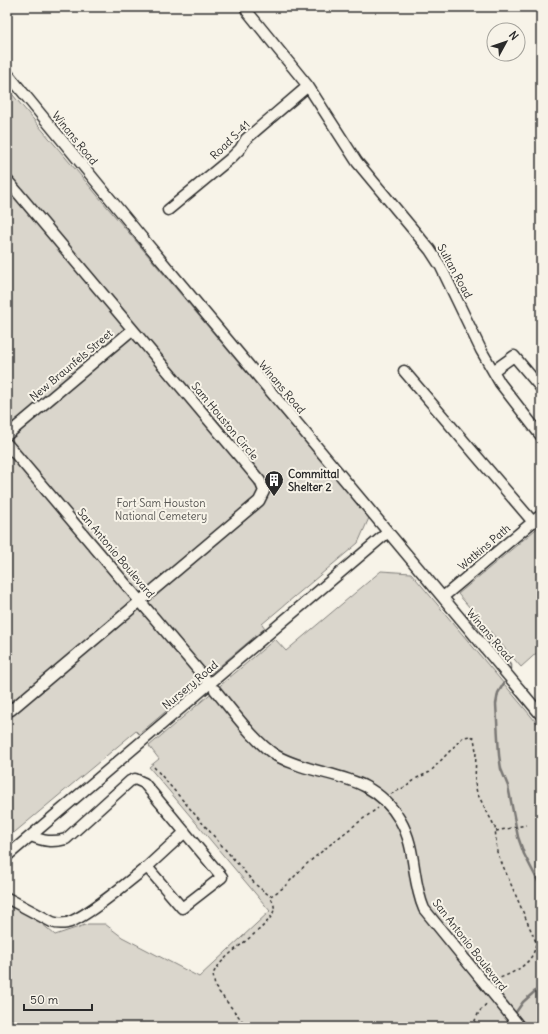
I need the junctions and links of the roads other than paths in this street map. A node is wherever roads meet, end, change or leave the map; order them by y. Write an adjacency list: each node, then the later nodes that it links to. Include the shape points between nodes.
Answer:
1 (246, 7): 3 (street, Sultan Road)
2 (7, 73): 15 (street, Winans Road)
3 (308, 86): 5 (street, Road S-41, via 246,139 231,158); 8 (street, Sultan Road, via 357,162 438,261)
4 (7, 180): 6 (street, Sam Houston Circle)
5 (168, 210)
6 (132, 330): 10 (street, New Braunfels Street); 17 (street, Sam Houston Circle, via 260,481 264,491 259,501)
7 (404, 371): 14 (street)
8 (493, 371): 9 (street, via 514,356); 11 (street, Sultan Road)
9 (541, 388)
10 (7, 435)
11 (541, 436)
12 (7, 444): 17 (street, San Antonio Boulevard)
13 (541, 515): 14 (street, Watkins Path)
14 (533, 522): 16 (street, Watkins Path)
15 (388, 532): 16 (street, Winans Road); 23 (street, Nursery Road)
16 (443, 597): 21 (street, Winans Road)
17 (140, 600): 18 (street, San Antonio Boulevard); 20 (street, Sam Houston Circle)
18 (205, 678)
19 (215, 690): 27 (street, San Antonio Boulevard, via 275,755 300,766 355,780 384,800 400,819 412,846 416,886 424,909)
20 (8, 710)
21 (541, 715)
22 (185, 832): 23 (street, via 144,784 136,779 130,781 66,838 45,841); 25 (street); 25 (street, via 222,877 182,908)
23 (30, 836): 24 (street, Nursery Road)
24 (7, 856)
25 (147, 867): 26 (street, via 88,911 60,924)
26 (7, 898)
27 (520, 1027)

